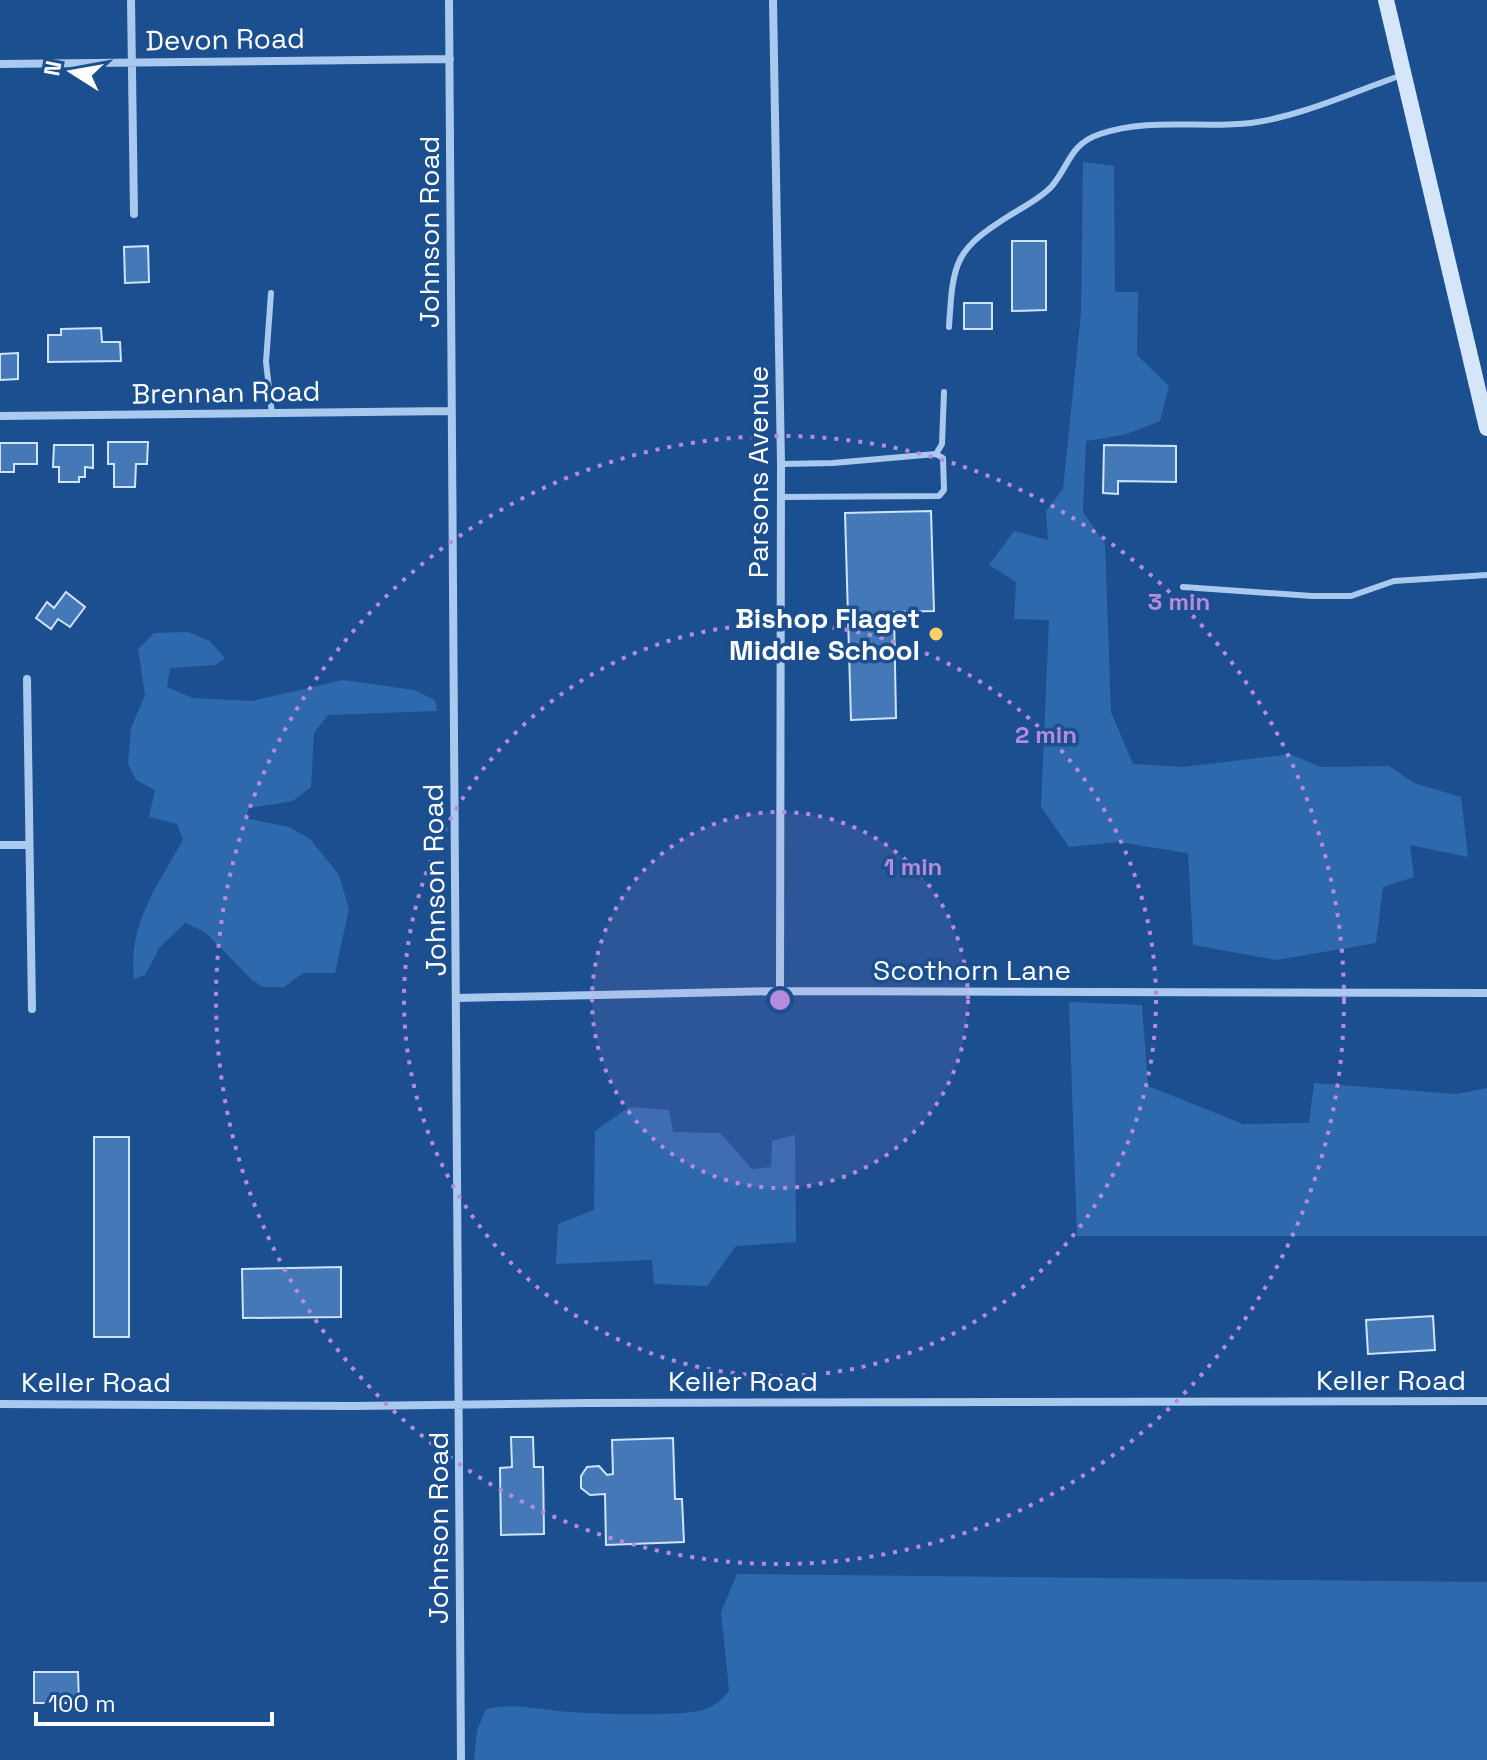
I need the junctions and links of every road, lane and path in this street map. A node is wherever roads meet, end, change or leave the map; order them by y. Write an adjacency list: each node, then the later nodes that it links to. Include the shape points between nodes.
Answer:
1 (131, 0): 6 (street)
2 (449, 0): 5 (street, Johnson Road)
3 (773, 0): 19 (street, Parsons Avenue)
4 (1386, 0): 8 (street)
5 (450, 59): 6 (street, Devon Road); 14 (street, Johnson Road)
6 (132, 63): 7 (street, Devon Road); 9 (street)
7 (0, 64)
8 (1402, 75): 11 (lane, via 1257,122 1132,124 1082,141 1051,186 964,249 952,275); 13 (street)
9 (134, 214)
10 (271, 293): 15 (lane, via 266,362)
11 (949, 327)
12 (944, 392): 18 (lane, via 942,444)
13 (1484, 399): 17 (street)
14 (452, 411): 15 (street, Brennan Road); 28 (street, Johnson Road)
15 (272, 414): 16 (street, Brennan Road)
16 (0, 416)
17 (1487, 428)
18 (936, 454): 19 (lane); 20 (lane, via 943,458 944,490 939,496)
19 (781, 464): 20 (street, Parsons Avenue)
20 (781, 497): 26 (street, Parsons Avenue)
21 (1487, 575): 22 (lane, via 1394,581 1351,596)
22 (1183, 587)
23 (27, 679): 25 (street)
24 (0, 845): 25 (street)
25 (29, 845): 29 (street)
26 (780, 991): 27 (street, Scothorn Lane); 28 (street, Scothorn Lane)
27 (1487, 993)
28 (457, 998): 32 (street, Johnson Road)
29 (32, 1009)
30 (1487, 1401): 32 (street, Keller Road)
31 (0, 1404): 32 (street, Keller Road)
32 (460, 1405): 33 (street, Johnson Road)
33 (461, 1760)

